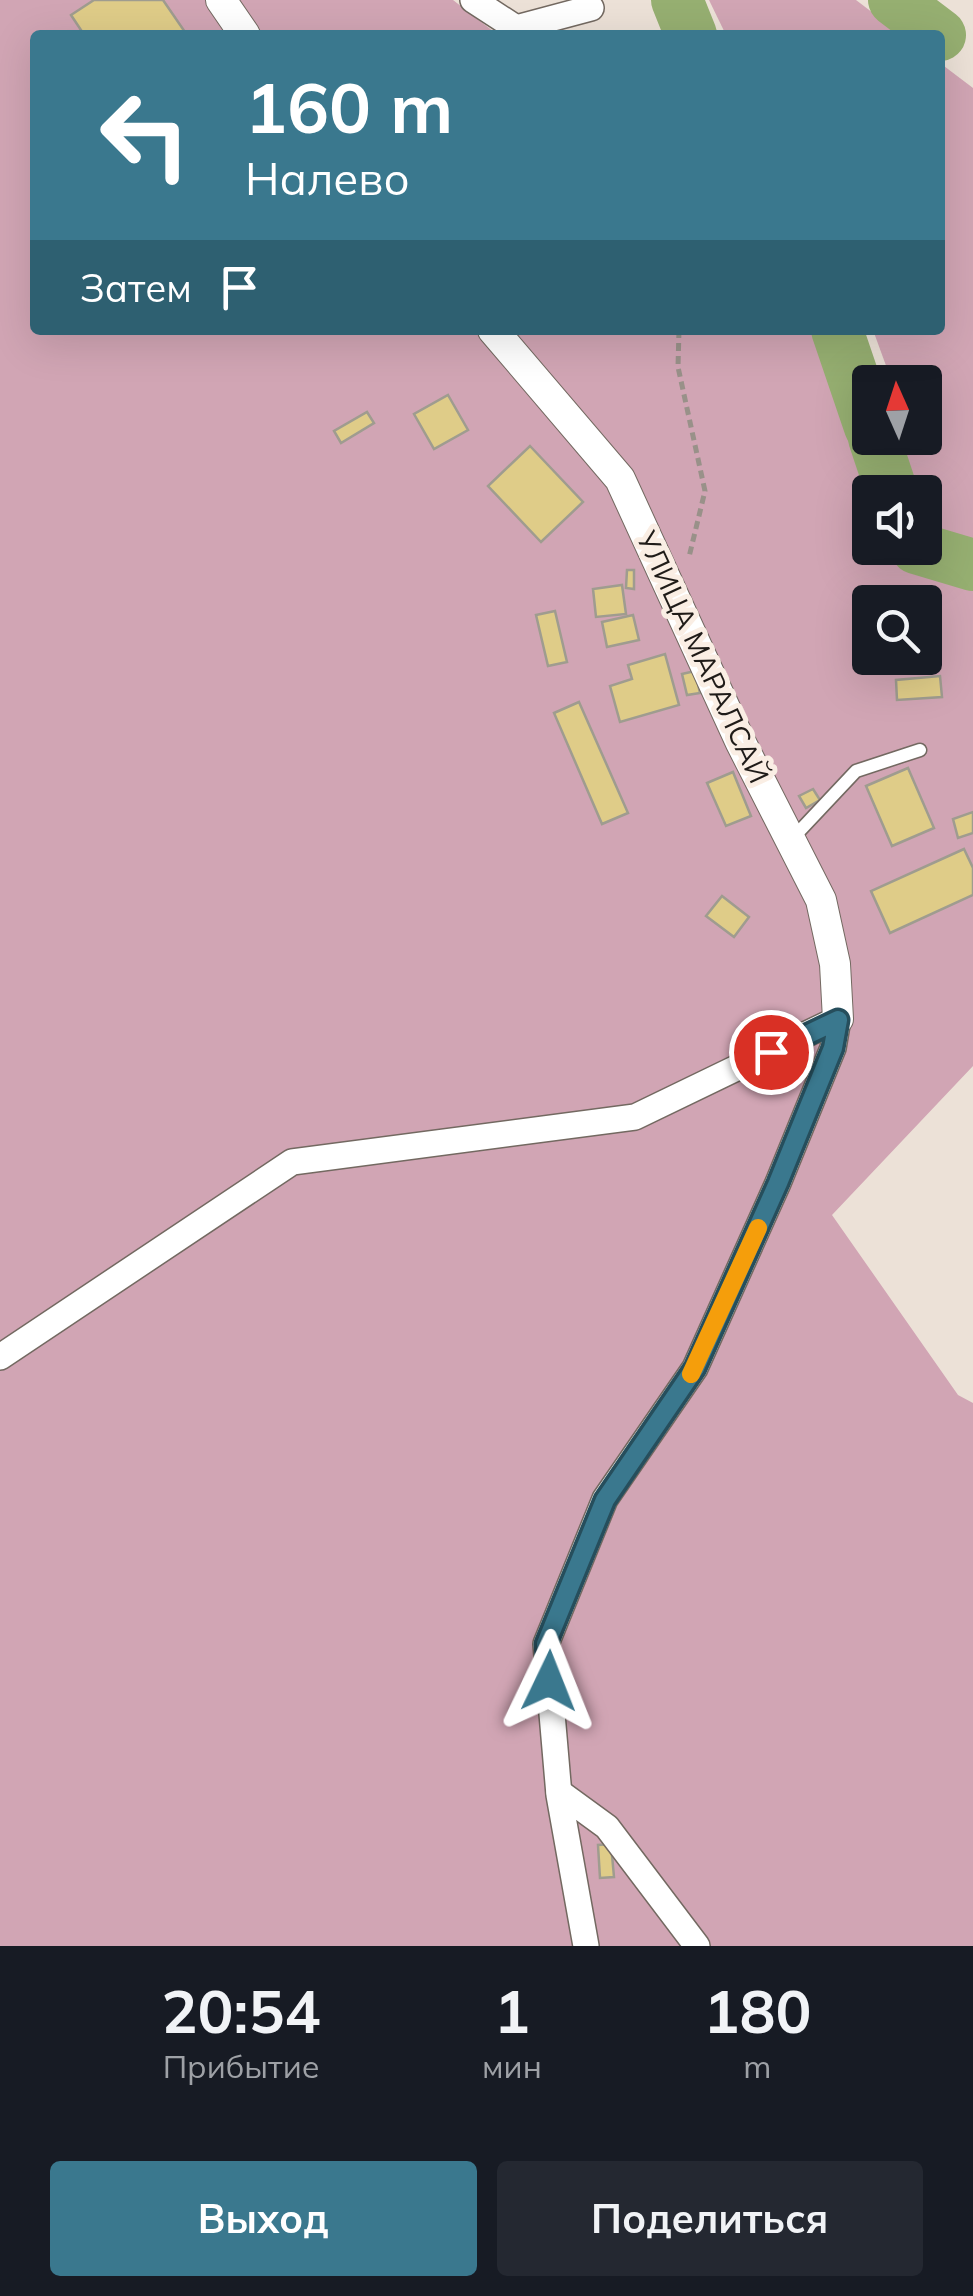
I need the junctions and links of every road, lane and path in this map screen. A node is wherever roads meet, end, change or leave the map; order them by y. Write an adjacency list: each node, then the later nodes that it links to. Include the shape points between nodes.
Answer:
1 (221, 0): 4 (street)
2 (473, 0): 3 (street, via 516,28)
3 (591, 8)
4 (242, 30)
5 (498, 335): 7 (street, УЛИЦА МАРАЛСАЙ, via 620,479)
6 (680, 335): 7 (path, via 678,367 705,492)
7 (677, 604): 9 (street, УЛИЦА МАРАЛСАЙ)
8 (920, 750): 9 (lane, via 856,772)
9 (791, 841): 10 (street, УЛИЦА МАРАЛСАЙ, via 821,900)
10 (838, 1020): 11 (street, via 636,1118 292,1162); 12 (street, via 778,1183 695,1368 605,1500 546,1644)
11 (0, 1357)
12 (559, 1792): 13 (street); 14 (street, via 607,1827)
13 (586, 1946)
14 (697, 1946)

